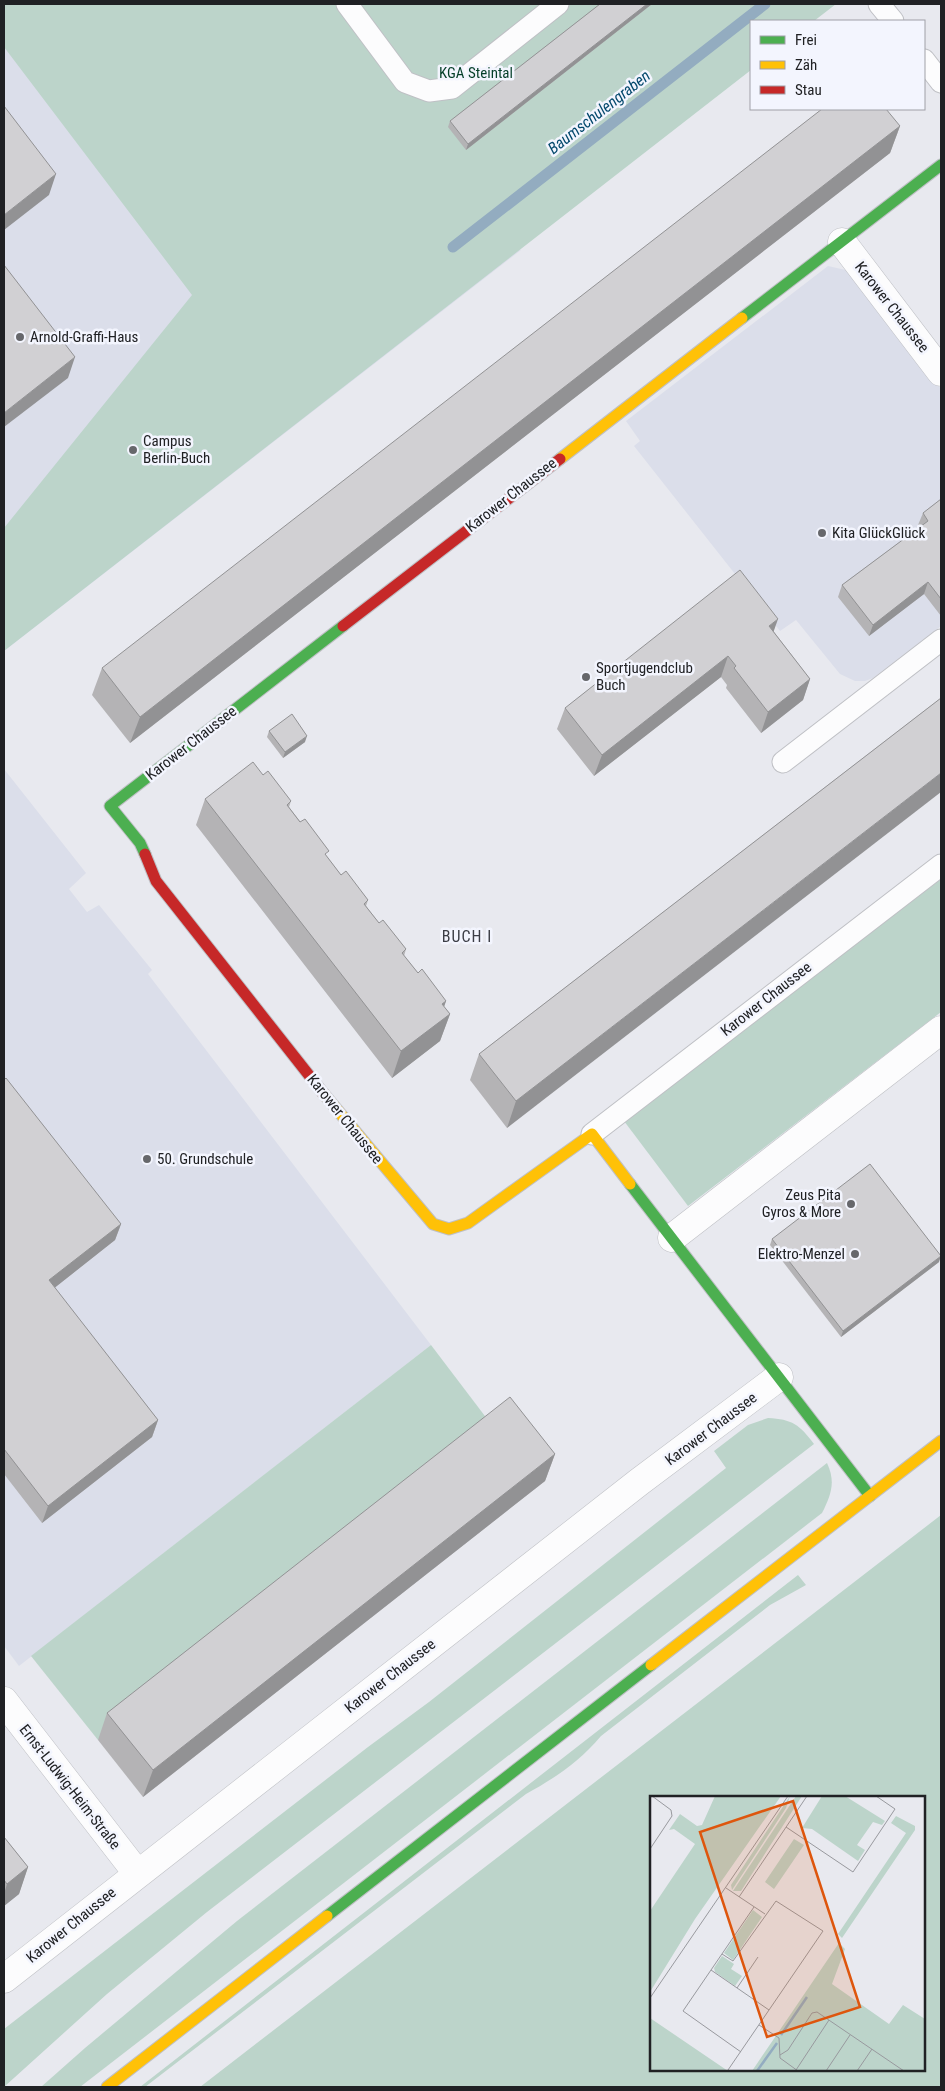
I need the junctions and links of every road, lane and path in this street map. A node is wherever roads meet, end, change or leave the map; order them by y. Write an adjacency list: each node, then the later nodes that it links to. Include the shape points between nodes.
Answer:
1 (347, 4): 2 (lane, via 406,82 428,91 452,88)
2 (558, 4)
3 (879, 4): 4 (lane)
4 (892, 20)
5 (925, 61): 6 (lane)
6 (941, 82)
7 (941, 165): 8 (street, Karower Chaussee)
8 (842, 242): 9 (street, Karower Chaussee); 14 (street, Karower Chaussee, via 110,806 140,843 156,881 351,1129 433,1224 449,1229 468,1223)
9 (941, 372)
10 (941, 640): 11 (lane)
11 (783, 762)
12 (941, 865): 14 (lane, Karower Chaussee)
13 (941, 1030): 15 (street)
14 (592, 1134): 15 (street)
15 (672, 1238): 16 (street)
16 (780, 1377): 18 (street); 20 (street, Karower Chaussee, via 639,1482)
17 (941, 1440): 18 (street)
18 (870, 1496): 22 (street)
19 (9, 1717): 20 (street, Ernst-Ludwig-Heim-Straße)
20 (137, 1873): 21 (street, Karower Chaussee)
21 (4, 1979)
22 (107, 2087)

